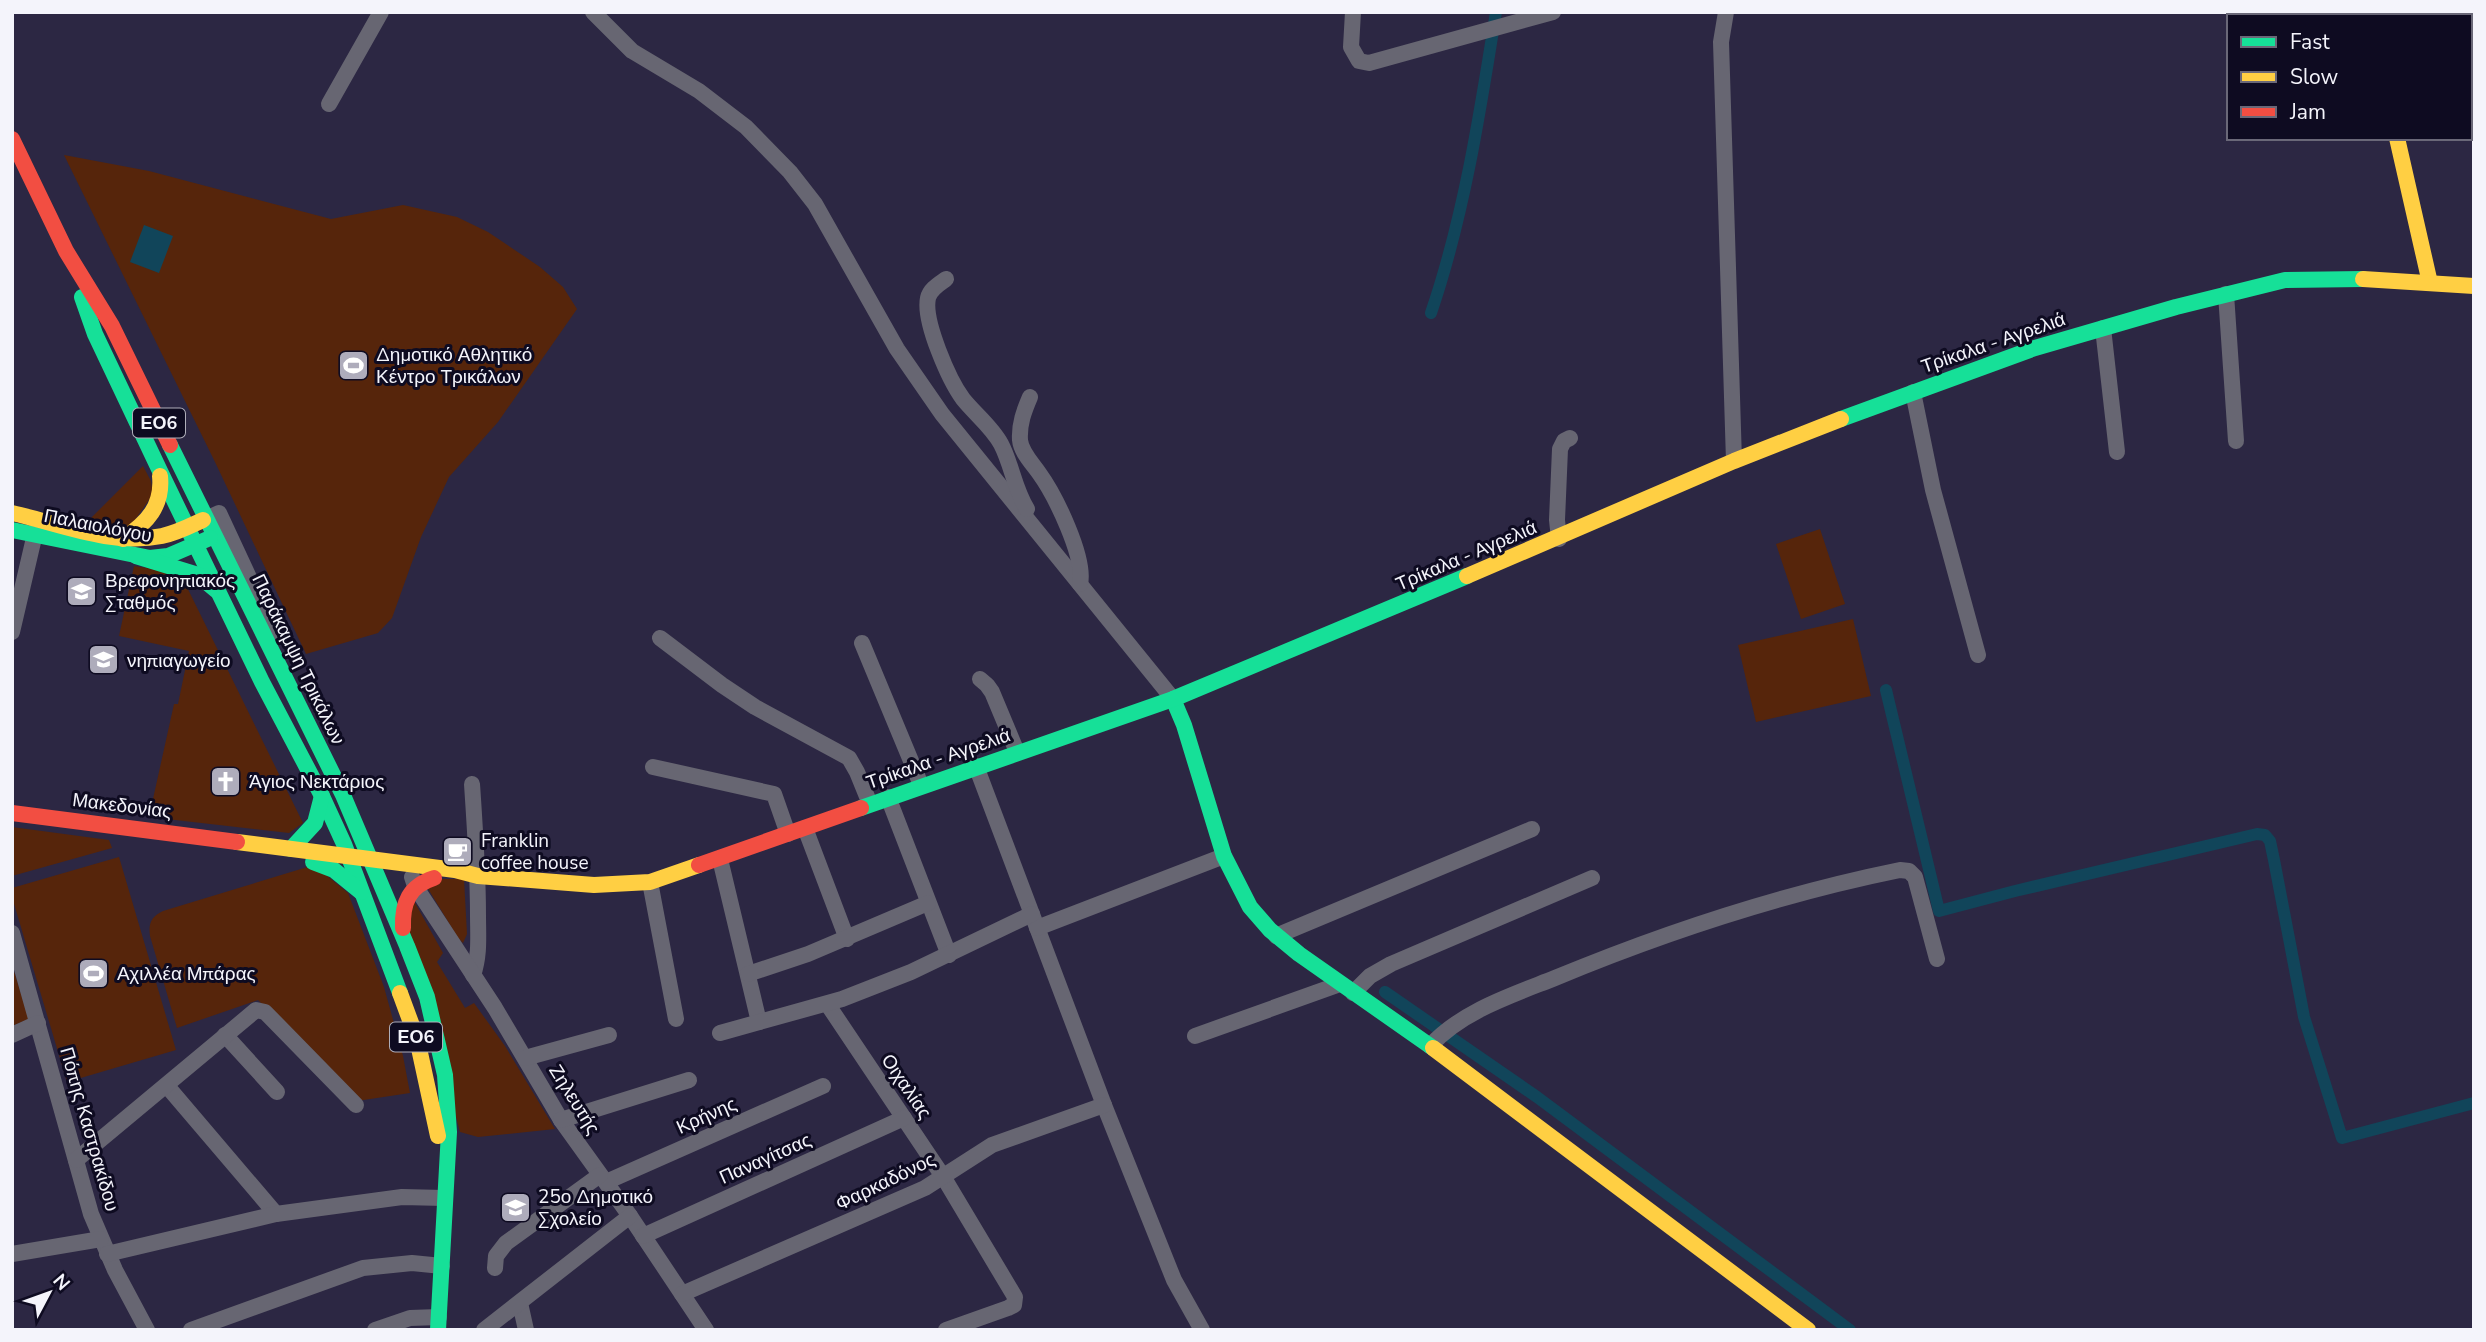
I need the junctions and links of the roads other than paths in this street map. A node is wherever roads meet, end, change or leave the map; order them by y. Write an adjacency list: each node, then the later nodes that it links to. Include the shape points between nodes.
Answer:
1 (381, 12): 6 (street)
2 (593, 12): 29 (street, via 632,51 699,91 746,127 790,172 821,214 921,385)
3 (1353, 12): 4 (street, via 1351,47 1359,61 1369,63)
4 (1553, 12)
5 (1726, 12): 21 (street, via 1721,42)
6 (329, 104)
7 (12, 139): 9 (main road, Παράκαμψη Τρικάλων / ΕΟ6)
8 (2397, 140): 12 (main road)
9 (18, 161): 10 (main road, Παράκαμψη Τρικάλων / ΕΟ6)
10 (66, 251): 22 (main road, Παράκαμψη Τρικάλων / ΕΟ6, via 95,334); 24 (main road, Παράκαμψη Τρικάλων / ΕΟ6, via 112,326)
11 (946, 279): 29 (street, via 928,299 941,359 957,391 1001,444)
12 (2430, 283): 13 (main road, Τρίκαλα - Αγρελιά); 14 (main road, Τρίκαλα - Αγρελιά, via 2304,278)
13 (2474, 286)
14 (2226, 294): 15 (main road, Τρίκαλα - Αγρελιά); 19 (street)
15 (2103, 328): 16 (main road, Τρίκαλα - Αγρελιά); 20 (street)
16 (1913, 392): 21 (main road, Τρίκαλα - Αγρελιά); 39 (street, via 1933,491)
17 (1030, 397): 34 (street, via 1021,419 1020,443 1068,526)
18 (1570, 438): 30 (street, via 1560,449)
19 (2236, 441)
20 (2117, 452)
21 (1734, 461): 30 (main road, Τρίκαλα - Αγρελιά)
22 (159, 469): 26 (main road, Παράκαμψη Τρικάλων / ΕΟ6); 31 (main road, via 162,488 157,507)
23 (12, 513): 25 (main road, Παλαιολόγου)
24 (206, 519): 26 (main road, Παλαιολόγου); 28 (main road, Παράκαμψη Τρικάλων / ΕΟ6)
25 (36, 526): 27 (main road, Παλαιολόγου); 31 (main road, Παλαιολόγου); 33 (main road, Παλαιολόγου); 36 (street)
26 (187, 527): 31 (main road, Παλαιολόγου, via 156,537); 32 (main road, Παράκαμψη Τρικάλων / ΕΟ6)
27 (12, 530)
28 (221, 533): 32 (main road, Παλαιολόγου); 60 (main road, Παράκαμψη Τρικάλων / ΕΟ6)
29 (1040, 536): 34 (street)
30 (1559, 538): 41 (main road, Τρίκαλα - Αγρελιά)
31 (123, 539)
32 (195, 545): 33 (main road, Παλαιολόγου, via 167,556); 35 (main road, Παράκαμψη Τρικάλων / ΕΟ6)
33 (136, 556): 35 (main road, via 198,575)
34 (1080, 584): 41 (street)
35 (218, 592): 47 (main road, Παράκαμψη Τρικάλων / ΕΟ6)
36 (12, 632)
37 (660, 638): 49 (street, via 755,707 849,758)
38 (862, 643): 46 (street)
39 (1978, 654)
40 (979, 680): 42 (street, via 992,692)
41 (1173, 699): 42 (main road, Τρίκαλα - Αγρελιά); 56 (main road)
42 (1017, 752): 43 (main road, Τρίκαλα - Αγρελιά)
43 (976, 766): 46 (main road, Τρίκαλα - Αγρελιά); 67 (street)
44 (653, 767): 53 (street, via 774,794)
45 (472, 784): 61 (street)
46 (921, 785): 48 (main road, Τρίκαλα - Αγρελιά)
47 (322, 796): 55 (main road, via 314,823); 59 (main road, Παράκαμψη Τρικάλων / ΕΟ6)
48 (888, 797): 49 (main road, Τρίκαλα - Αγρελιά); 66 (street)
49 (870, 804): 51 (main road, Τρίκαλα - Αγρελιά)
50 (12, 813): 54 (main road, Μακεδονίας)
51 (805, 828): 53 (main road, Τρίκαλα - Αγρελιά); 71 (street)
52 (1532, 829): 69 (street)
53 (788, 834): 57 (main road, Τρίκαλα - Αγρελιά)
54 (226, 840): 55 (main road, Μακεδονίας); 58 (main road, Μακεδονίας, via 253,854)
55 (291, 849): 59 (main road, Μακεδονίας)
56 (1224, 856): 67 (street); 69 (main road, via 1250,907)
57 (720, 859): 64 (main road, Τρίκαλα - Αγρελιά); 74 (street)
58 (313, 862): 59 (main road, Μακεδονίας); 65 (main road, via 345,877)
59 (351, 862): 60 (main road, Μακεδονίας); 65 (main road, Παράκαμψη Τρικάλων / ΕΟ6)
60 (374, 865): 61 (main road, Τρίκαλα - Αγρελιά, via 455,870); 63 (main road); 70 (main road, Παράκαμψη Τρικάλων / ΕΟ6)
61 (478, 876): 63 (main road, Τρίκαλα - Αγρελιά); 64 (main road, Τρίκαλα - Αγρελιά, via 594,885); 75 (street, via 478,959)
62 (1592, 878): 76 (street, via 1391,964)
63 (413, 880): 70 (main road, via 403,905); 75 (street, Ζηλευτής)
64 (650, 882): 78 (street)
65 (363, 894): 99 (main road, Παράκαμψη Τρικάλων / ΕΟ6, via 420,1051 433,1105)
66 (928, 903): 71 (street); 72 (street)
67 (1035, 921): 72 (street); 93 (street)
68 (12, 933): 80 (street, Πόπης Καστρακίδου)
69 (1276, 936): 76 (main road)
70 (405, 939): 99 (main road, Παράκαμψη Τρικάλων / ΕΟ6, via 427,997 446,1069 449,1132)
71 (847, 939): 74 (street)
72 (949, 955): 77 (street)
73 (1937, 959): 86 (street, via 1917,880 1909,870 1900,870 1672,933 1464,1017)
74 (748, 974): 79 (street)
75 (472, 975): 87 (street, Ζηλευτής)
76 (1347, 988): 85 (street); 86 (main road)
77 (828, 1004): 79 (street); 94 (street, Οιχαλίας)
78 (676, 1019)
79 (759, 1022): 81 (street)
80 (38, 1023): 82 (street); 96 (street, Πόπης Καστρακίδου)
81 (720, 1034)
82 (12, 1035)
83 (225, 1035): 89 (street); 91 (street); 92 (street, via 252,1012 262,1010)
84 (609, 1035): 87 (street)
85 (1195, 1036)
86 (1434, 1042): 118 (main road)
87 (525, 1058): 95 (street, Ζηλευτής)
88 (689, 1080): 95 (street)
89 (167, 1086): 96 (street); 100 (street)
90 (823, 1086): 97 (street, Κρήνης)
91 (277, 1092)
92 (356, 1105)
93 (1104, 1105): 98 (street, Φαρκαδόνος, via 992,1145); 117 (street, via 1174,1280)
94 (904, 1118): 98 (street, Οιχαλίας); 102 (street, Παναγίτσας)
95 (561, 1120): 97 (street, Ζηλευτής)
96 (76, 1160): 103 (street, Πόπης Καστρακίδου)
97 (603, 1178): 101 (street, Ζηλευτής); 106 (street, Κρήνης, via 506,1243 496,1256)
98 (944, 1178): 107 (street, Φαρκαδόνος); 116 (street, Οιχαλίας, via 1015,1300 1008,1308)
99 (444, 1192): 100 (street); 105 (main road, Παράκαμψη Τρικάλων / ΕΟ6)
100 (276, 1214): 103 (street)
101 (630, 1216): 102 (street, Ζηλευτής); 108 (street)
102 (643, 1236): 107 (street, Ζηλευτής)
103 (104, 1247): 104 (street); 111 (street, Πόπης Καστρακίδου)
104 (12, 1254)
105 (442, 1266): 109 (main road, Παράκαμψη Τρικάλων / ΕΟ6); 112 (street, via 412,1263 363,1268)
106 (495, 1268)
107 (682, 1294): 110 (street, Ζηλευτής)
108 (520, 1303): 114 (street); 115 (street)
109 (438, 1323): 113 (street, via 411,1318)
110 (699, 1327)
111 (147, 1330)
112 (191, 1330)
113 (375, 1330)
114 (484, 1330)
115 (526, 1330)
116 (946, 1330)
117 (1202, 1330)
118 (1808, 1330)

